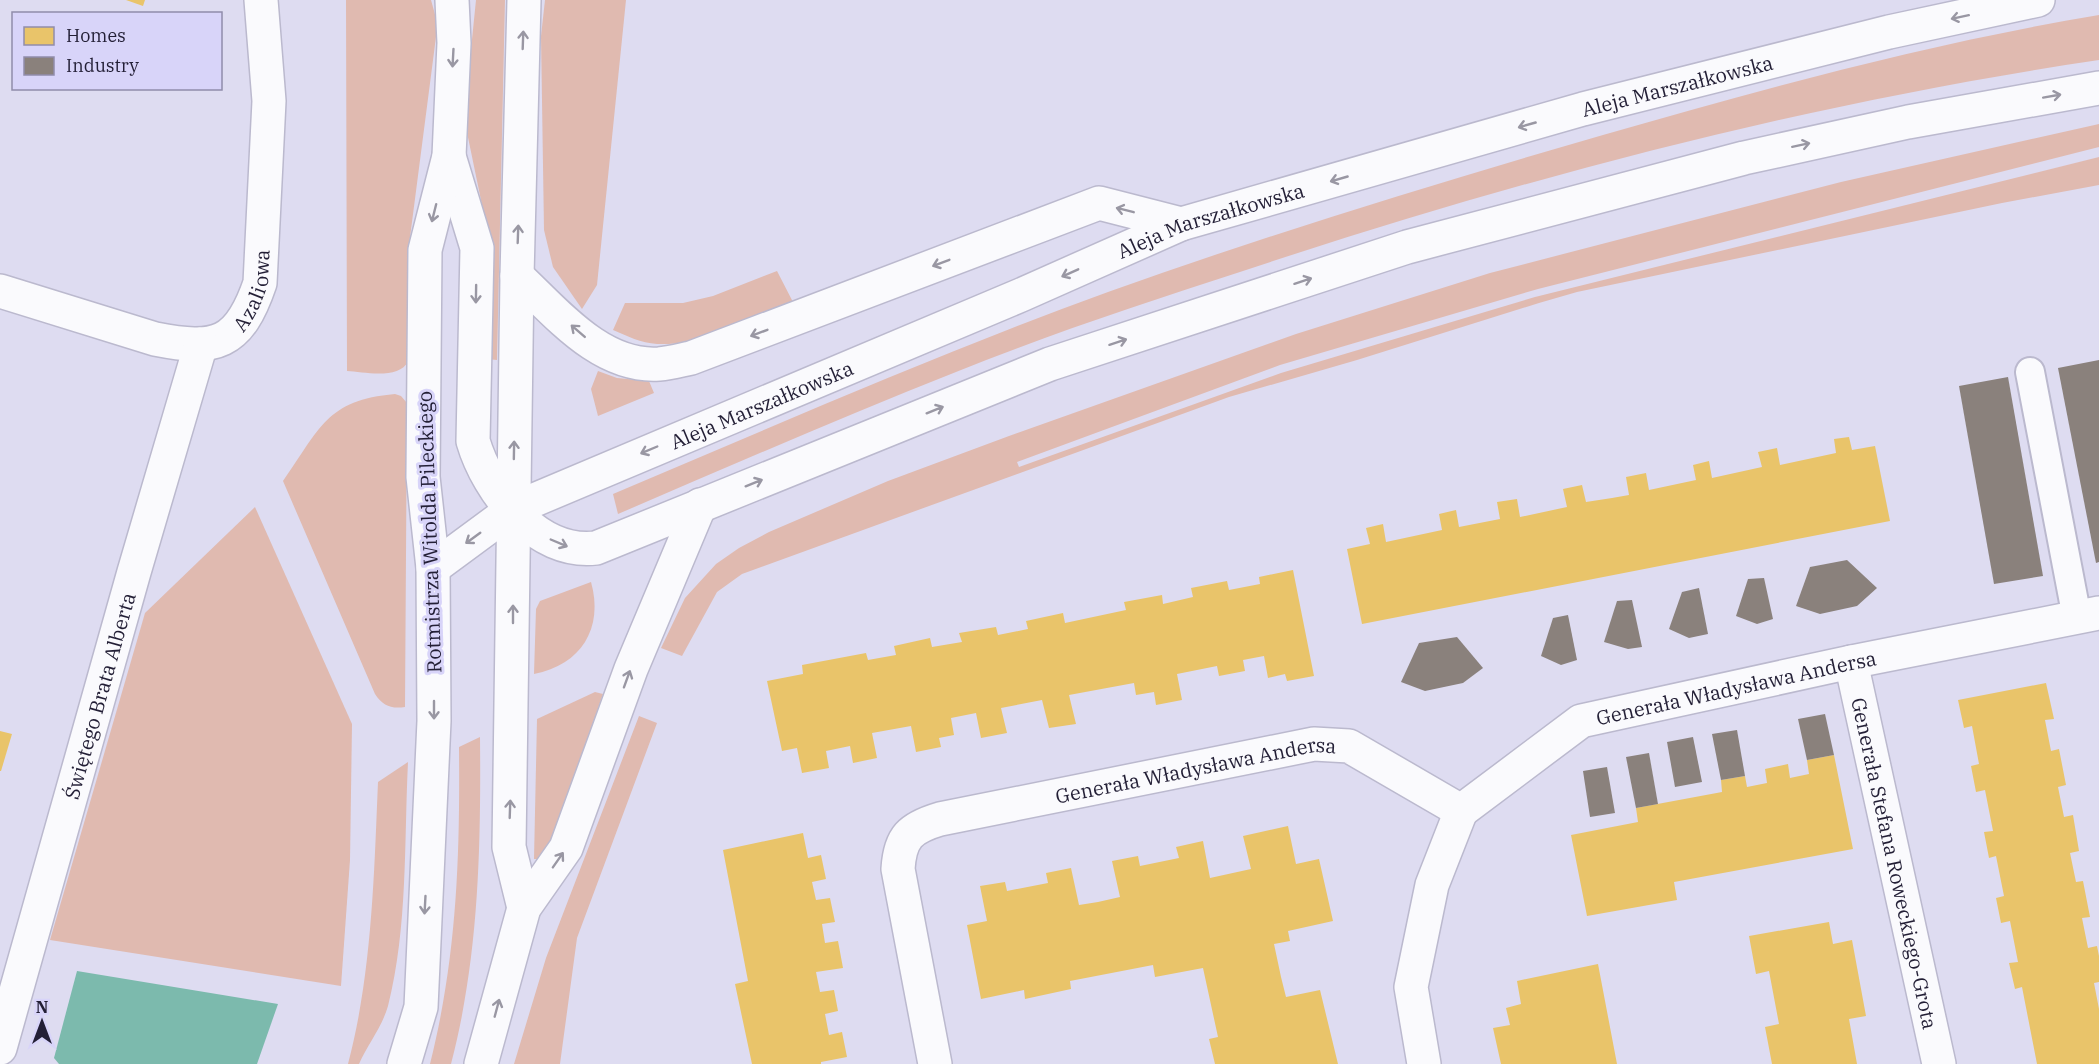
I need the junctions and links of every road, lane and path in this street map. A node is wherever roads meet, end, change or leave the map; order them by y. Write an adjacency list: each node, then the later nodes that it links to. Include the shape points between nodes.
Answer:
1 (261, 0): 10 (street, Azaliowa, via 269,101 260,283 236,330 226,338)
2 (452, 0): 6 (street, Rotmistrza Witolda Pileckiego, one-way to 6)
3 (524, 0): 8 (street, one-way to 3)
4 (2037, 0): 7 (street, Aleja Marszałkowska, one-way to 7, via 1889,32 1583,109)
5 (2099, 88): 12 (street, one-way to 5, via 1050,364 1407,247 1744,158 1908,122)
6 (449, 156): 13 (street, one-way to 13, via 477,249 473,441 494,488); 14 (street, Rotmistrza Witolda Pileckiego, one-way to 14, via 425,250 423,477)
7 (1181, 224): 8 (street, one-way to 8, via 1099,203 691,358 658,364 603,351); 13 (street, Aleja Marszałkowska, one-way to 13)
8 (517, 276): 13 (street, one-way to 8)
9 (0, 291): 10 (street, Azaliowa, via 155,339)
10 (201, 344): 19 (street, Świętego Brata Alberta)
11 (2030, 372): 15 (lane)
12 (700, 505): 13 (street, one-way to 12, via 553,542 582,550 596,548); 18 (street, one-way to 12, via 566,848 631,669)
13 (513, 509): 14 (street, Aleja Marszałkowska, one-way to 14); 18 (street, one-way to 13, via 509,847)
14 (433, 568): 20 (street, Rotmistrza Witolda Pileckiego, one-way to 20, via 434,721 421,1007)
15 (2088, 616): 16 (street, Generała Władysława Andersa)
16 (1851, 662): 17 (street, Generała Władysława Andersa, via 1581,721); 24 (street, Generała Stefana Roweckiego-Grota)
17 (1461, 811): 22 (street, Generała Władysława Andersa, via 1349,746 1314,744 919,825 903,840 898,869); 23 (street, via 1432,885 1411,987)
18 (524, 908): 21 (street, one-way to 18)
19 (0, 1048)
20 (404, 1064)
21 (482, 1064)
22 (935, 1064)
23 (1424, 1064)
24 (1939, 1064)

